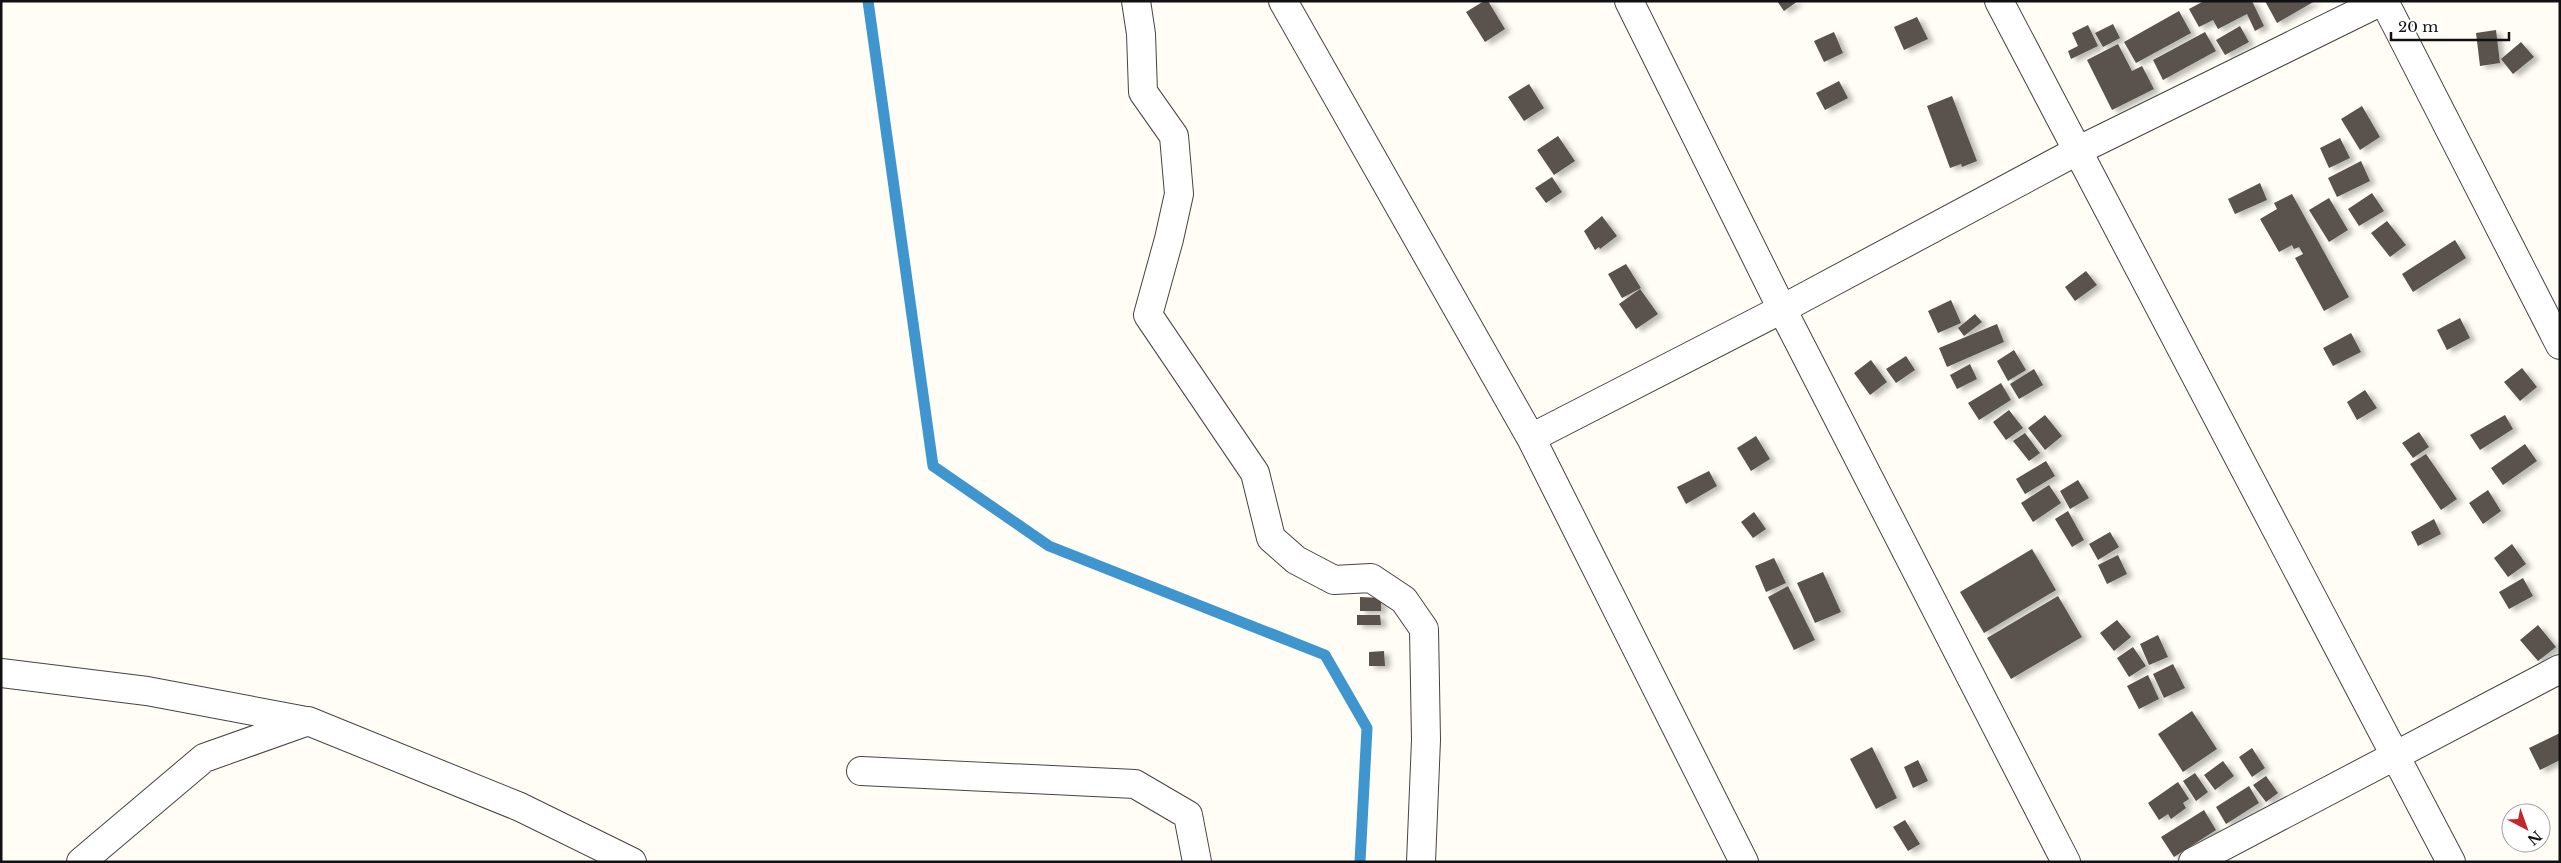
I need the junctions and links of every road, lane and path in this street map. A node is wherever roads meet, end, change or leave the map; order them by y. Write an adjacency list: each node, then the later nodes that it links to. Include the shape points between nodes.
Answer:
1 (1136, 1): 18 (street, via 1143,92 1174,136 1179,194 1148,315 1255,473 1271,538 1296,560 1334,580 1371,578 1404,600 1424,628 1426,740)
2 (1283, 1): 9 (street)
3 (1629, 1): 7 (street)
4 (1999, 1): 6 (street)
5 (2383, 1): 6 (street); 8 (street)
6 (2077, 151): 7 (street); 13 (street)
7 (1782, 309): 9 (street); 20 (street)
8 (2560, 345)
9 (1531, 438): 19 (street)
10 (2560, 668): 13 (street)
11 (1, 673): 12 (street, via 147,690)
12 (308, 721): 15 (street, via 204,758); 16 (street, via 520,807)
13 (2396, 755): 21 (street); 22 (street)
14 (862, 771): 17 (street, via 1135,784 1188,815)
15 (81, 862)
16 (632, 862)
17 (1197, 862)
18 (1421, 862)
19 (1744, 862)
20 (2066, 862)
21 (2193, 862)
22 (2451, 862)

